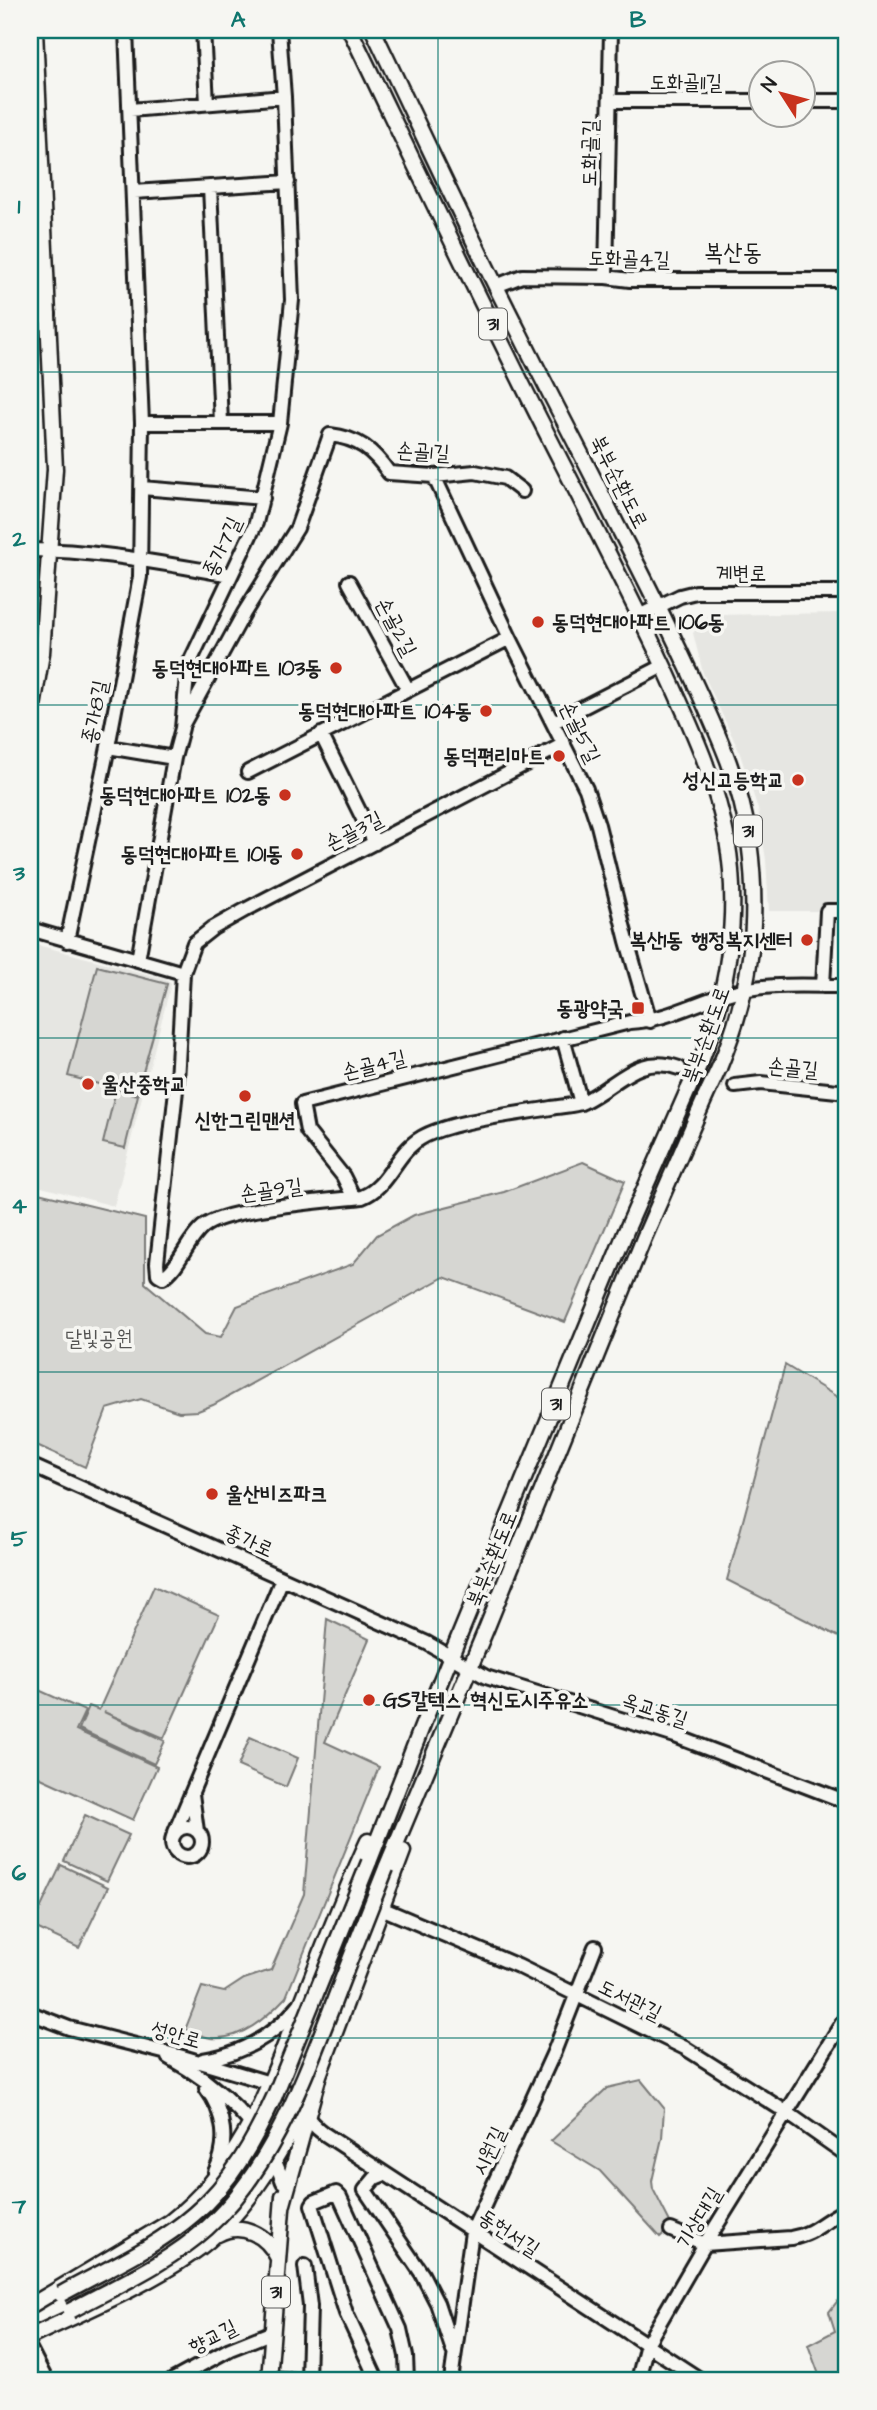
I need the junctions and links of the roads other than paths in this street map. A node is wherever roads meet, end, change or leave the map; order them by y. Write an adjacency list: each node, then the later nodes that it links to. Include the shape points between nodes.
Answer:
1 (35, 30): 25 (main road)
2 (126, 30): 16 (street, 종가8길)
3 (203, 30): 15 (street)
4 (279, 30): 10 (street, 종가7길)
5 (341, 30): 21 (main road)
6 (350, 30): 21 (main road, 북부순환도로 / 31)
7 (373, 30): 20 (main road, 북부순환도로 / 31)
8 (383, 30): 20 (main road)
9 (611, 30): 11 (street, 도화골길)
10 (284, 97): 15 (street); 17 (street, 종가7길)
11 (611, 101): 12 (street, 도화골11길); 22 (street, 도화골길)
12 (748, 101)
13 (818, 101): 14 (street)
14 (847, 101)
15 (207, 103): 16 (street)
16 (130, 110): 19 (street, 종가8길)
17 (288, 183): 18 (street); 29 (street, 종가7길, via 292,300)
18 (210, 187): 19 (street); 27 (street)
19 (134, 192): 28 (street, 종가8길)
20 (456, 203): 24 (main road, 북부순환도로 / 31)
21 (438, 212): 41 (main road, 북부순환도로 / 31)
22 (606, 277): 23 (street, 도화골4길); 24 (street, 도화골4길, via 522,276)
23 (847, 280)
24 (496, 286): 40 (main road, 북부순환도로 / 31)
25 (49, 314): 26 (street); 35 (main road, via 55,469)
26 (30, 318)
27 (221, 422): 28 (street); 29 (street)
28 (142, 423): 31 (street, 종가8길)
29 (280, 423): 33 (street, 종가7길)
30 (434, 476): 32 (street, 손골1길, via 475,472 505,478); 42 (street, 손골5길); 47 (street, 손골1길, via 389,473 377,456 350,438 330,435 298,528 244,613)
31 (142, 488): 33 (street); 36 (street, 종가8길)
32 (522, 491)
33 (263, 498): 37 (street, 종가7길)
34 (30, 550): 35 (street)
35 (51, 550): 36 (street); 46 (main road)
36 (141, 560): 37 (street); 50 (street, 종가8길)
37 (231, 575): 47 (street, 종가7길, via 188,666)
38 (349, 582): 44 (street, 손골2길)
39 (847, 592): 40 (street, 계변로, via 696,592)
40 (658, 606): 41 (street, 계변로); 61 (main road, 북부순환도로 / 31, via 725,751 741,797 753,906)
41 (639, 616): 43 (main road, 북부순환도로 / 31)
42 (510, 638): 44 (street, 손골2길); 45 (street, 손골5길)
43 (663, 666): 45 (street); 62 (main road, 북부순환도로 / 31, via 710,770 727,843 731,919)
44 (408, 690): 48 (street, 손골2길)
45 (554, 722): 49 (street, 손골5길)
46 (30, 725)
47 (182, 728): 51 (street, 종가7길)
48 (321, 734): 52 (street, 손골2길); 53 (street)
49 (564, 744): 53 (street, 손골3길); 63 (street, 손골5길, via 598,825)
50 (108, 747): 51 (street); 56 (street, 종가8길)
51 (174, 758): 57 (street, 종가7길)
52 (248, 772)
53 (375, 842): 58 (street, 손골3길, via 201,936 189,950)
54 (847, 911): 59 (street, via 827,911)
55 (30, 929): 56 (street)
56 (67, 941): 57 (street)
57 (138, 960): 58 (street)
58 (183, 973): 69 (street, 손골9길, via 158,1274 171,1273 195,1234 214,1219)
59 (824, 986): 60 (street, 손골4길); 61 (street, 손골4길)
60 (847, 986)
61 (746, 989): 62 (street, 손골4길); 73 (main road, 북부순환도로 / 31, bridge, via 735,1029)
62 (723, 995): 63 (street, 손골4길); 72 (main road, 북부순환도로 / 31, bridge, via 701,1060)
63 (650, 1021): 64 (street, 손골4길)
64 (563, 1038): 68 (street); 69 (street, 손골4길, via 302,1104 307,1131 344,1176)
65 (679, 1068): 68 (street, 손골9길, via 667,1063 639,1066)
66 (735, 1086): 67 (street, 손골길, via 761,1083)
67 (847, 1092)
68 (581, 1103): 69 (street, 손골9길, via 433,1132 399,1157 379,1188)
69 (354, 1198)
70 (30, 1465): 71 (street, 종가로)
71 (282, 1578): 72 (street, 종가로); 76 (street)
72 (451, 1657): 73 (street, 옥교동길); 74 (main road, 북부순환도로 / 31)
73 (469, 1669): 75 (main road, 북부순환도로 / 31); 77 (street, 옥교동길, via 675,1736)
74 (425, 1719): 83 (main road, via 360,1857); 106 (main road, 북부순환도로, bridge, via 275,2095 229,2176 211,2199 174,2230)
75 (444, 1727): 80 (main road); 108 (main road, 북부순환도로, bridge, via 310,2063 263,2160 207,2228 185,2246)
76 (192, 1793): 78 (street); 79 (street)
77 (847, 1802)
78 (197, 1831): 79 (street, via 185,1827); 79 (street, via 202,1848 186,1858 174,1850)
79 (175, 1832)
80 (381, 1908): 82 (street, 도서관길, via 518,1965); 87 (main road)
81 (595, 1947): 82 (street, 시원길)
82 (576, 1995): 89 (street, 도서관길, via 685,2048); 101 (street, 시원길, via 526,2119)
83 (304, 1998): 86 (street, via 263,2038); 88 (main road, via 279,2060)
84 (30, 2014): 86 (street, 성안로)
85 (847, 2015): 89 (street, 기상대길)
86 (194, 2065): 88 (street, 성안로); 91 (street); 97 (street, via 216,2103 223,2126 220,2162)
87 (319, 2075): 88 (street, via 300,2089); 90 (main road)
88 (275, 2085): 90 (street, via 289,2094); 91 (main road); 92 (main road)
89 (786, 2112): 93 (street, 도서관길); 103 (street, 기상대길)
90 (304, 2115): 92 (main road); 95 (street, 동헌서길)
91 (252, 2124): 94 (street); 97 (main road)
92 (295, 2136): 94 (main road); 96 (main road); 98 (main road)
93 (847, 2155)
94 (275, 2159): 96 (street); 102 (main road)
95 (385, 2174): 101 (street, 동헌서길); 113 (street, via 365,2189 422,2274)
96 (283, 2182): 98 (main road)
97 (203, 2192): 106 (main road, via 170,2222)
98 (283, 2204): 104 (main road, 31)
99 (847, 2210): 103 (street, via 805,2235)
100 (671, 2230): 103 (street)
101 (472, 2232): 111 (street, 동헌서길); 113 (street, 시원길)
102 (213, 2236): 104 (main road, via 233,2229 251,2231 269,2243); 108 (main road, via 163,2271)
103 (705, 2244): 111 (street, 기상대길)
104 (278, 2259): 109 (main road, 31)
105 (305, 2266): 118 (street, via 310,2306)
106 (60, 2291): 107 (main road)
107 (30, 2308)
108 (71, 2314): 110 (main road)
109 (272, 2332): 114 (main road, 31); 116 (street, 향교길)
110 (30, 2335)
111 (647, 2344): 122 (street, 기상대길); 123 (street, 동헌서길)
112 (30, 2348): 115 (street)
113 (454, 2355): 121 (street, 시원길)
114 (269, 2379): 117 (street)
115 (46, 2380)
116 (173, 2380)
117 (295, 2380)
118 (308, 2380)
119 (377, 2380): 120 (street, via 346,2313 312,2205 335,2193 401,2329)
120 (407, 2380)
121 (450, 2380)
122 (638, 2380)
123 (701, 2380)

